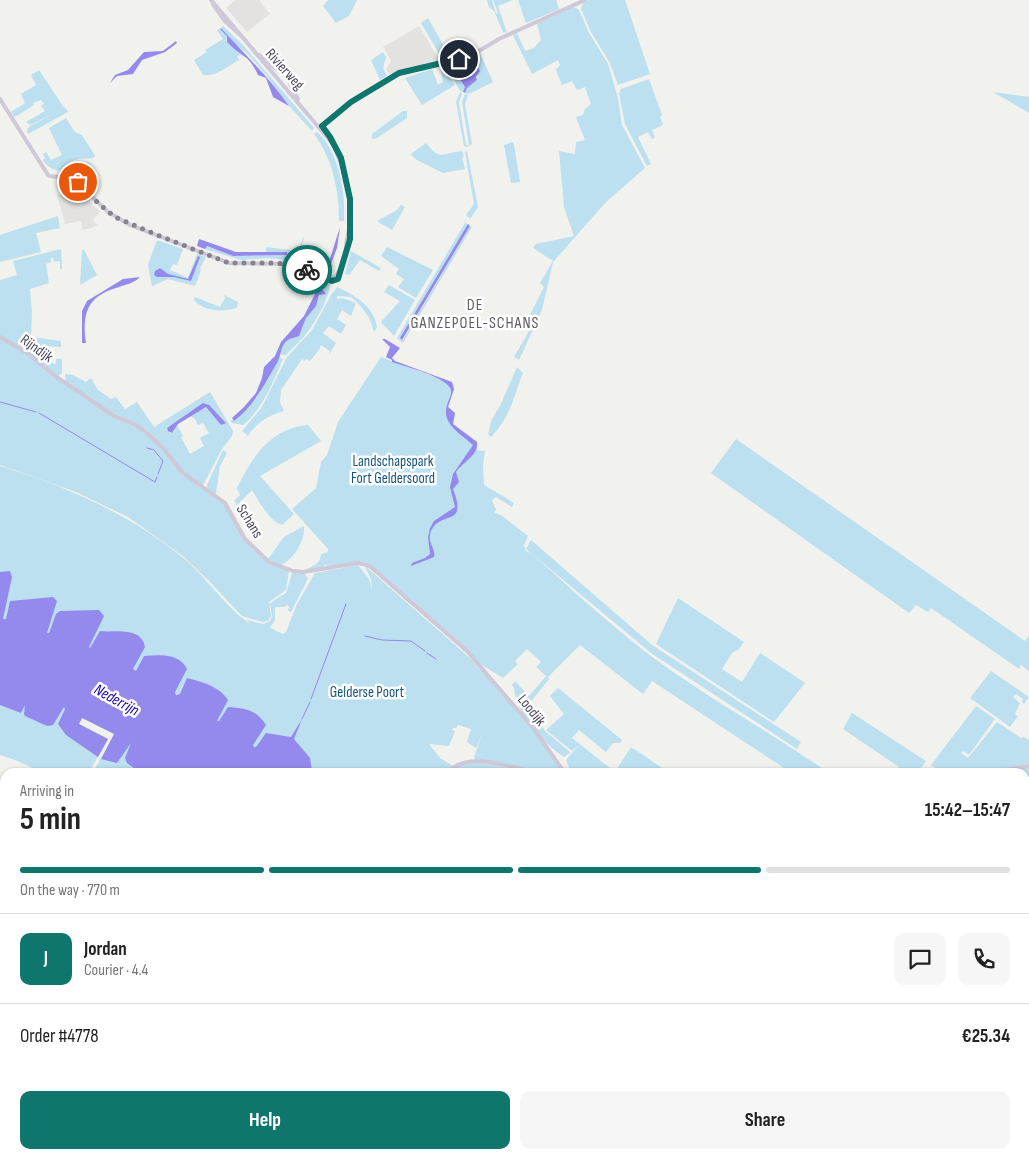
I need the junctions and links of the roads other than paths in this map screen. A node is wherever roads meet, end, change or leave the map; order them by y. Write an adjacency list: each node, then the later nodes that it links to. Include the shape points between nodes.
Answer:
1 (211, 0): 4 (street, Rivierweg, via 224,20 253,50 287,78 300,103)
2 (585, 0): 4 (street, via 499,38 472,55 399,73 351,102)
3 (0, 99): 4 (street, Rivierweg, via 47,173 53,177 73,178 103,207 125,222 229,263 289,264 332,281 340,275 346,251 350,204 341,158)
4 (321, 127)
5 (0, 337): 6 (street, Rijndijk, via 29,354)
6 (60, 379): 7 (street, Schans, via 114,416 147,433 182,472 226,503 245,539 269,562 303,572 367,564)
7 (479, 664): 10 (street, Loodijk, via 534,729)
8 (453, 768): 9 (street, via 462,762 472,761)
9 (513, 768)
10 (561, 768)

